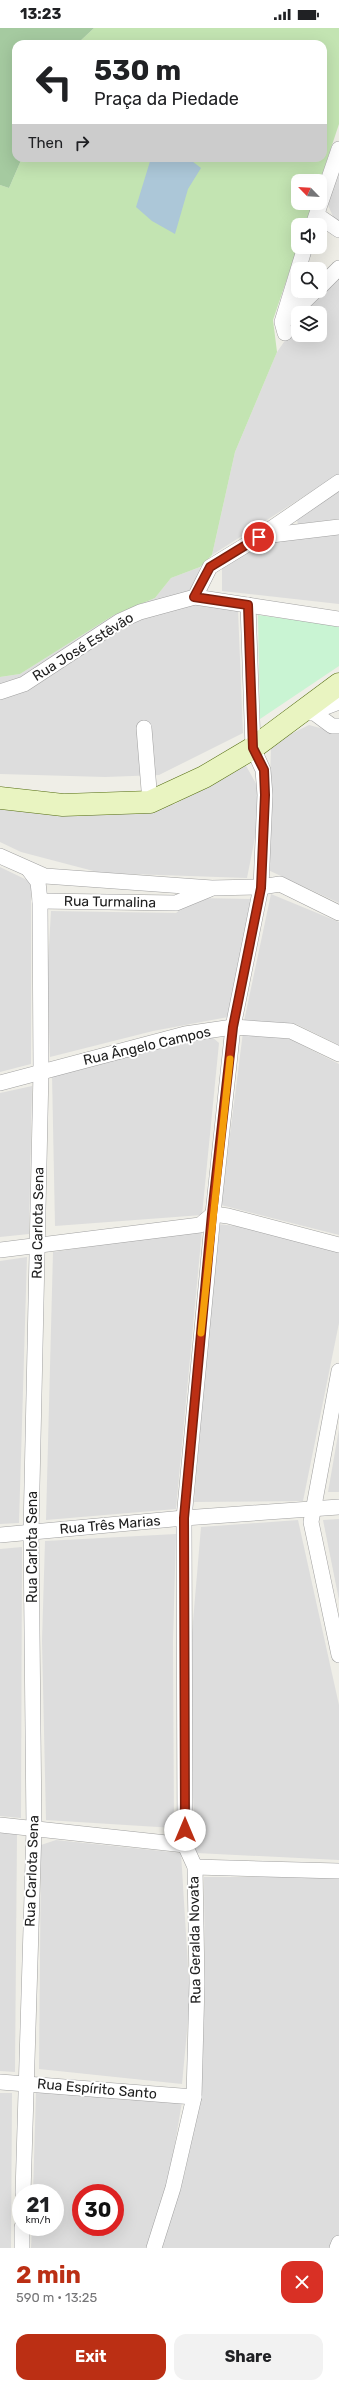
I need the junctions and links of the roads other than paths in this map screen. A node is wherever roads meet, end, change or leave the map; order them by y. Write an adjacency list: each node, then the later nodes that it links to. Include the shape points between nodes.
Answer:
1 (339, 149): 2 (street)
2 (316, 218)
3 (327, 225): 4 (street)
4 (339, 230)
5 (339, 268): 6 (street)
6 (327, 279)
7 (291, 298): 8 (street, via 284,327)
8 (309, 298)
9 (339, 482): 11 (street)
10 (339, 527): 11 (street)
11 (259, 537): 12 (street, via 210,567)
12 (194, 597): 13 (street); 16 (street, Rua José Estêvão, via 140,612 120,621 24,684)
13 (248, 605): 14 (street); 21 (street, Rua Geralda Novata)
14 (339, 619)
15 (339, 684): 18 (main road)
16 (0, 692)
17 (339, 702): 18 (street)
18 (303, 715): 19 (street, via 332,726); 21 (main road)
19 (339, 726)
20 (144, 728): 23 (street)
21 (253, 748): 23 (main road, via 204,777); 28 (street, Rua Geralda Novata, via 264,770)
22 (0, 798): 23 (main road, via 63,805)
23 (150, 802)
24 (0, 856): 25 (street, Rua Turmalina)
25 (30, 870): 26 (street, Rua Turmalina); 29 (street, via 38,882)
26 (45, 876): 27 (street, Rua Turmalina); 29 (street)
27 (212, 888): 28 (street, Rua Turmalina); 29 (street, Rua Turmalina, via 176,903)
28 (261, 888): 30 (street, Rua Turmalina, via 280,884); 31 (street, Rua Geralda Novata)
29 (40, 901): 33 (street, Rua Carlota Sena)
30 (339, 913)
31 (233, 1027): 32 (street, Rua Ângelo Campos, via 292,1031); 33 (street, Rua Ângelo Campos, via 185,1034); 35 (street, Rua Geralda Novata)
32 (339, 1054)
33 (41, 1071): 34 (street, Rua Ângelo Campos); 37 (street, Rua Carlota Sena)
34 (0, 1083)
35 (212, 1214): 36 (street); 37 (street, via 200,1225); 42 (street, Rua Geralda Novata)
36 (339, 1245)
37 (38, 1246): 38 (street); 43 (street, Rua Carlota Sena)
38 (0, 1250)
39 (339, 1371): 41 (street)
40 (339, 1507): 41 (street, Rua Três Marias)
41 (313, 1508): 42 (street, Rua Três Marias); 45 (street, via 311,1522)
42 (184, 1518): 43 (street, Rua Três Marias); 48 (street, Rua Geralda Novata)
43 (31, 1532): 44 (street, Rua Três Marias); 47 (street, Rua Carlota Sena)
44 (0, 1535)
45 (339, 1655)
46 (0, 1825): 47 (street)
47 (34, 1829): 48 (street); 52 (street, Rua Carlota Sena)
48 (185, 1845): 49 (street, Rua Geralda Novata)
49 (195, 1867): 50 (street); 53 (street, Rua Geralda Novata, via 197,1983)
50 (339, 1871)
51 (0, 2082): 52 (street, Rua Espírito Santo)
52 (26, 2083): 53 (street, Rua Espírito Santo); 54 (street, Rua Carlota Sena)
53 (194, 2097): 58 (street, Rua Geralda Novata, via 173,2188)
54 (23, 2184)
55 (22, 2236): 57 (street)
56 (339, 2243): 59 (street)
57 (22, 2248)
58 (154, 2248)
59 (337, 2248)

